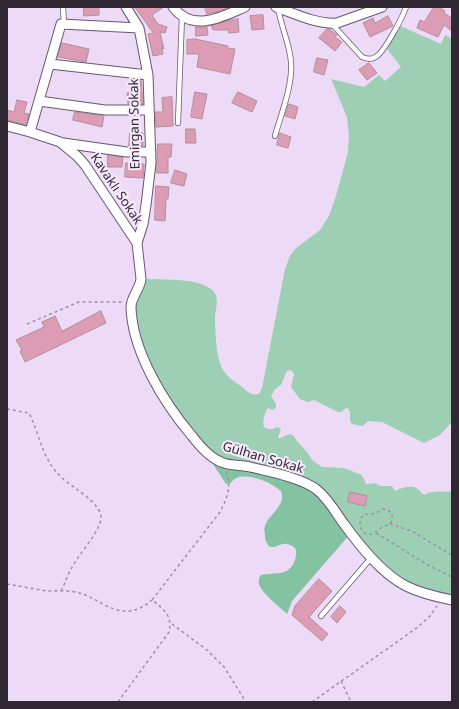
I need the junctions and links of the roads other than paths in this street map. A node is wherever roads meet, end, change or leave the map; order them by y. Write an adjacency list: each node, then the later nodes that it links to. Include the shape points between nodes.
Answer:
1 (63, 7): 9 (lane)
2 (126, 7): 11 (street, Emirgan Sokak)
3 (173, 7): 8 (street)
4 (277, 7): 10 (street); 19 (lane, via 292,68)
5 (382, 7): 10 (street)
6 (406, 7): 10 (lane, via 374,59 362,57)
7 (242, 8): 8 (street, via 213,20 193,20)
8 (182, 16): 16 (lane)
9 (64, 24): 11 (street); 12 (street, via 61,24)
10 (332, 24)
11 (139, 28): 13 (street, Emirgan Sokak)
12 (50, 64): 13 (street); 14 (street)
13 (148, 75): 15 (street, Emirgan Sokak)
14 (39, 101): 15 (street, via 105,110); 18 (street)
15 (149, 110): 21 (street, Emirgan Sokak)
16 (178, 123)
17 (7, 126): 18 (street, Kavaklı Sokak)
18 (30, 132): 20 (street, Kavaklı Sokak)
19 (275, 136)
20 (60, 142): 21 (street, via 120,151); 22 (street, Kavaklı Sokak, via 85,165)
21 (151, 152): 22 (street, Emirgan Sokak, via 146,205)
22 (137, 243): 23 (street, Gülhan Sokak, via 141,279 132,302 132,318 144,359 170,408 195,440 215,459 223,463 269,472 316,489)
23 (372, 558): 24 (street, Gülhan Sokak, via 406,586); 25 (lane)
24 (452, 600)
25 (321, 616)

